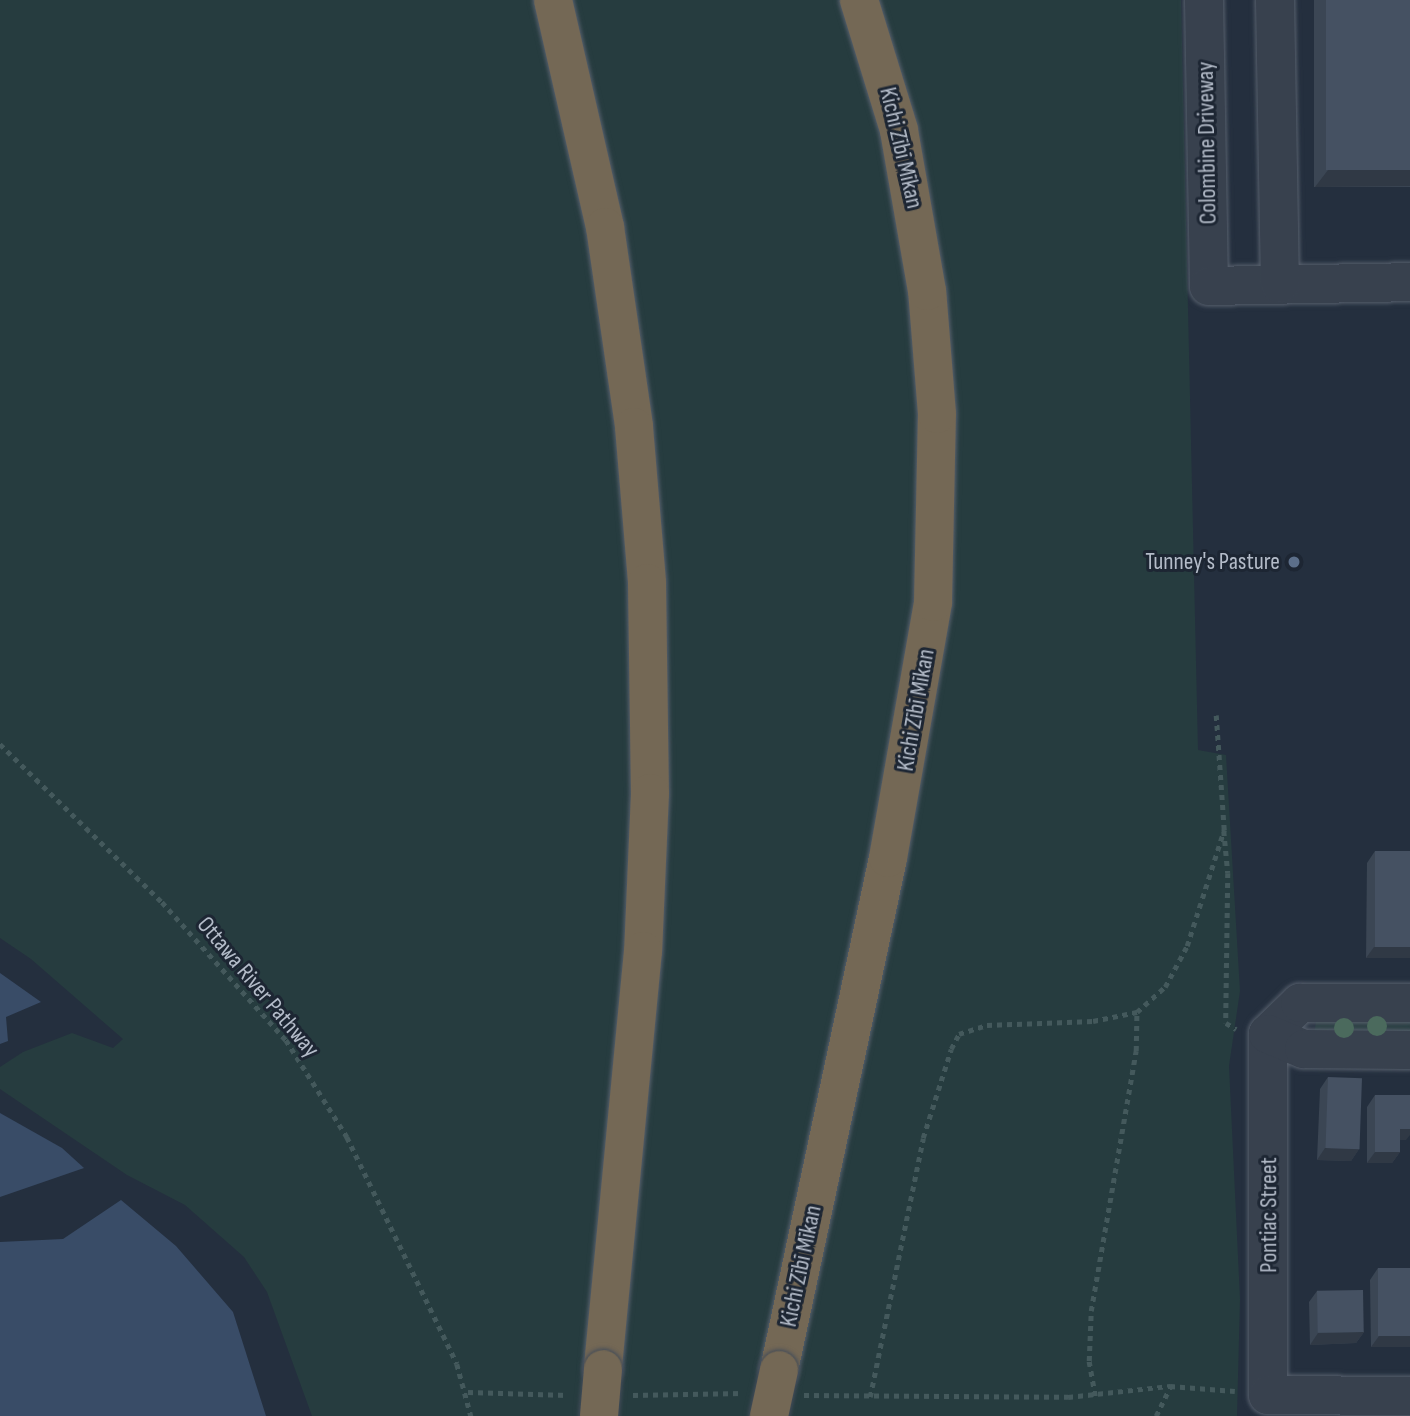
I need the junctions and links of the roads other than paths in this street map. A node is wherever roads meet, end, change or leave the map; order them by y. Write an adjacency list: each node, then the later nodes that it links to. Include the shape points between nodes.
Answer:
1 (553, 0): 10 (highway, via 605,227 634,427 647,583 650,793 643,951)
2 (859, 0): 12 (highway, Kichi Zībī Mīkan, bridge, via 898,130 926,280 937,414 933,602 790,1383)
3 (1204, 0): 6 (street, Colombine Driveway, via 1209,286)
4 (1275, 0): 6 (street)
5 (1410, 282): 6 (street)
6 (1280, 284)
7 (1410, 1003): 8 (street, via 1300,1003)
8 (1268, 1034): 9 (street, via 1304,1049); 11 (street, Pontiac Street, via 1268,1395)
9 (1410, 1050)
10 (601, 1394)
11 (1410, 1396)
12 (758, 1404)

